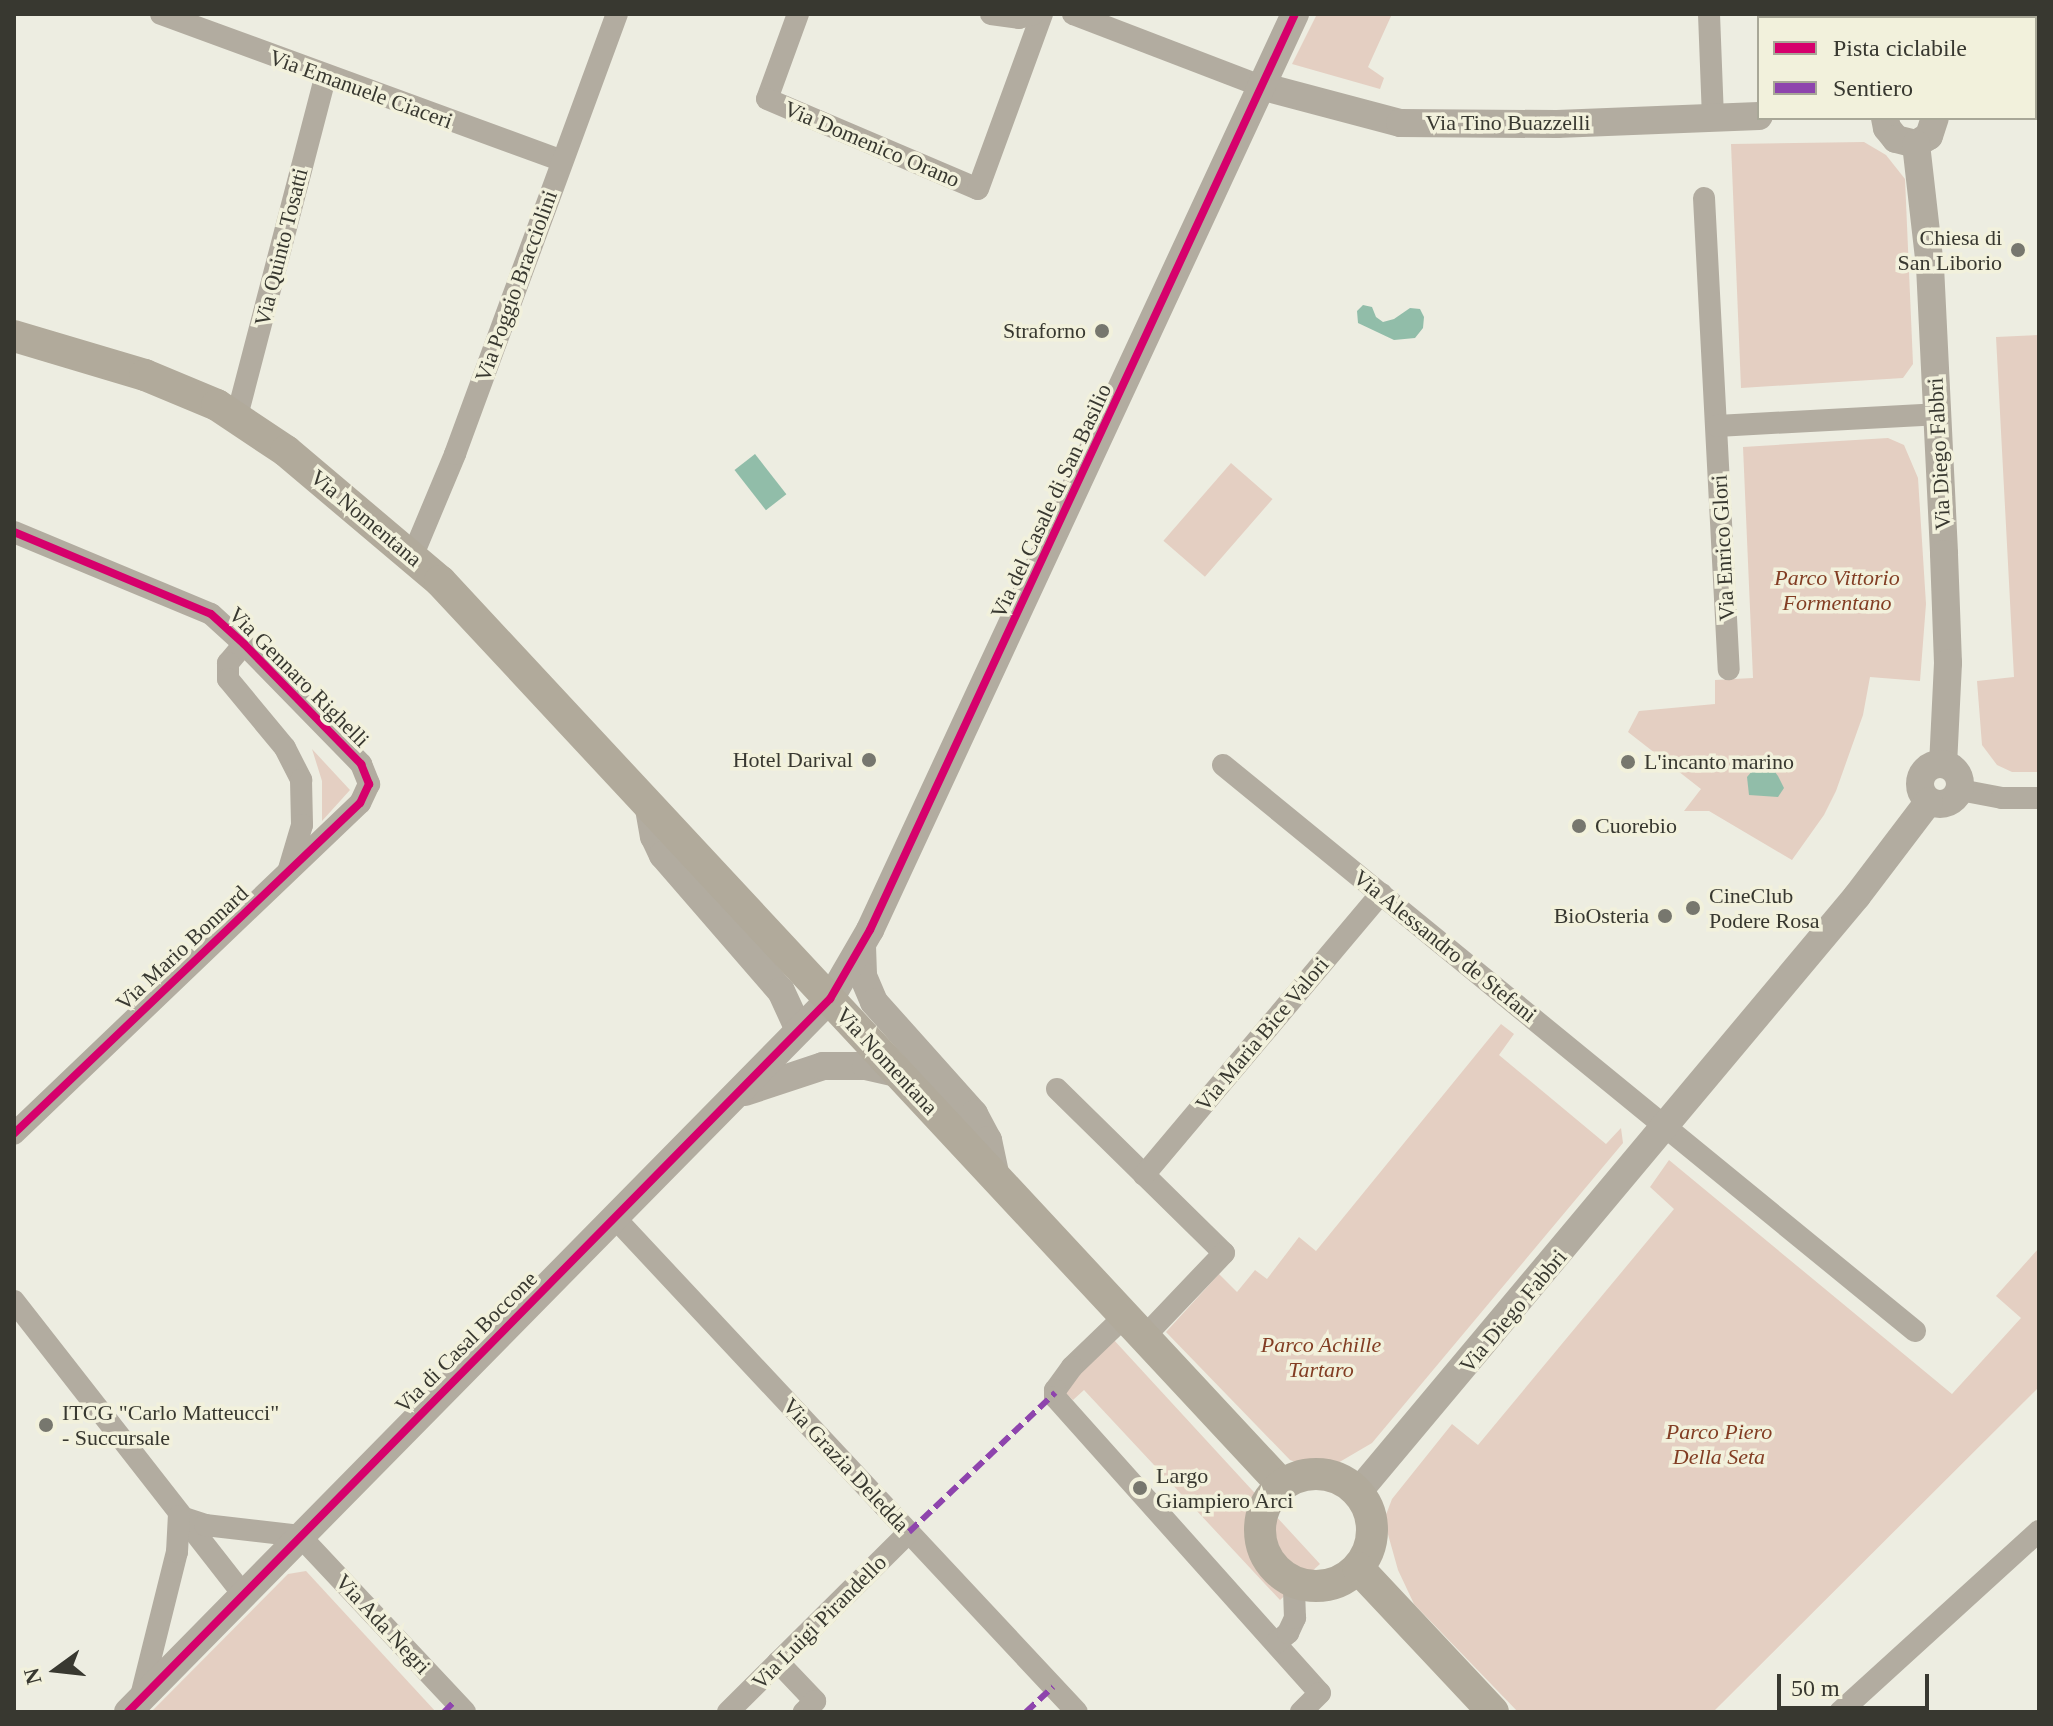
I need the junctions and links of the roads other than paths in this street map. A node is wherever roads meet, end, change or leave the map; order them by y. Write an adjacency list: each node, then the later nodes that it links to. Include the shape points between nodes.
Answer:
1 (161, 14): 10 (street, Via Emanuele Ciaceri)
2 (617, 14): 17 (street, Via Poggio Bracciolini)
3 (798, 14): 6 (street, Via Domenico Orano, via 767,99 978,189)
4 (991, 14): 5 (street)
5 (1033, 14)
6 (1042, 14)
7 (1073, 14): 11 (street)
8 (1295, 14): 11 (street, Via del Casale di San Basilio)
9 (1709, 14): 13 (street)
10 (325, 77): 17 (street, Via Emanuele Ciaceri); 21 (street, Via Quinto Tosatti)
11 (1261, 86): 13 (street, Via Tino Buazzelli, via 1400,123); 36 (street, Via del Casale di San Basilio)
12 (1757, 116): 13 (street, Via Tino Buazzelli)
13 (1713, 118)
14 (1885, 120): 16 (street, via 1896,139)
15 (1934, 120): 16 (street, via 1929,136)
16 (1916, 144): 20 (street, Via Diego Fabbri, via 1930,266)
17 (562, 161): 24 (street, Via Poggio Bracciolini)
18 (1704, 198): 22 (street, Via Enrico Glori)
19 (14, 336): 21 (main road, Via Nomentana, via 145,375)
20 (1936, 414): 22 (street); 27 (street, Via Diego Fabbri, via 1948,663)
21 (237, 416): 24 (main road, Via Nomentana, via 298,460)
22 (1717, 426): 26 (street, Via Enrico Glori)
23 (14, 532): 25 (street, Via Gennaro Righelli, via 204,610)
24 (412, 557): 33 (main road, Via Nomentana, via 471,612)
25 (244, 644): 29 (street, Via Gennaro Righelli, via 361,764); 34 (street, via 226,667 228,679 285,748 301,780 302,825)
26 (1729, 669)
27 (1943, 764): 30 (street, via 1956,771); 32 (street, via 1923,775 1921,789)
28 (1223, 765): 35 (street, Via Alessandro de Stefani)
29 (369, 784): 34 (street, Via Mario Bonnard, via 360,803)
30 (1960, 790): 31 (street); 32 (street, via 1948,803)
31 (2039, 798)
32 (1929, 801): 42 (street, Via Diego Fabbri)
33 (648, 803): 37 (main road, Via Nomentana); 38 (street, via 663,855 781,991)
34 (285, 876): 43 (street, Via Mario Bonnard)
35 (1381, 894): 42 (street, Via Alessandro de Stefani); 44 (street, Via Maria Bice Valori)
36 (862, 946): 37 (street, Via del Casale di San Basilio); 45 (street, Via Nomentana, via 863,976 874,1002 974,1114 988,1140)
37 (830, 999): 38 (street, Via di Casal Boccone); 39 (main road, Via Nomentana)
38 (799, 1030): 41 (street, Via di Casal Boccone)
39 (900, 1074): 41 (street, Via di Casal Boccone, via 866,1066 823,1066); 45 (main road, Via Nomentana)
40 (1057, 1089): 44 (street)
41 (736, 1095): 46 (street, Via di Casal Boccone)
42 (1666, 1127): 49 (street); 51 (street, Via Diego Fabbri)
43 (14, 1134)
44 (1144, 1175): 48 (street, via 1224,1253)
45 (996, 1177): 48 (main road, Via Nomentana)
46 (615, 1218): 54 (street, Via Grazia Deledda); 55 (street, Via di Casal Boccone)
47 (14, 1301): 52 (street)
48 (1135, 1326): 50 (main road, Via Nomentana); 59 (street, via 1072,1367 1055,1390 1058,1402)
49 (1915, 1331)
50 (1282, 1485): 51 (main road, via 1325,1475); 57 (main road, via 1263,1514 1262,1541 1273,1565)
51 (1358, 1492): 56 (main road, via 1372,1532)
52 (179, 1516): 55 (street, via 205,1525); 58 (street); 61 (street, via 177,1552)
53 (2039, 1531): 68 (street)
54 (909, 1532): 60 (street, Via Luigi Pirandello); 65 (street, Via Grazia Deledda)
55 (300, 1536): 58 (street, Via di Casal Boccone); 63 (street, Via Ada Negri)
56 (1358, 1568): 57 (main road, via 1334,1583); 67 (main road)
57 (1294, 1581): 59 (street, via 1295,1618)
58 (243, 1594): 61 (street, Via di Casal Boccone)
59 (1276, 1643): 66 (street, via 1320,1693)
60 (778, 1662): 62 (street, Via Luigi Pirandello); 64 (street, via 815,1701)
61 (134, 1706)
62 (733, 1710)
63 (465, 1712)
64 (804, 1712)
65 (1077, 1712)
66 (1301, 1712)
67 (1493, 1712)
68 (1840, 1712)

